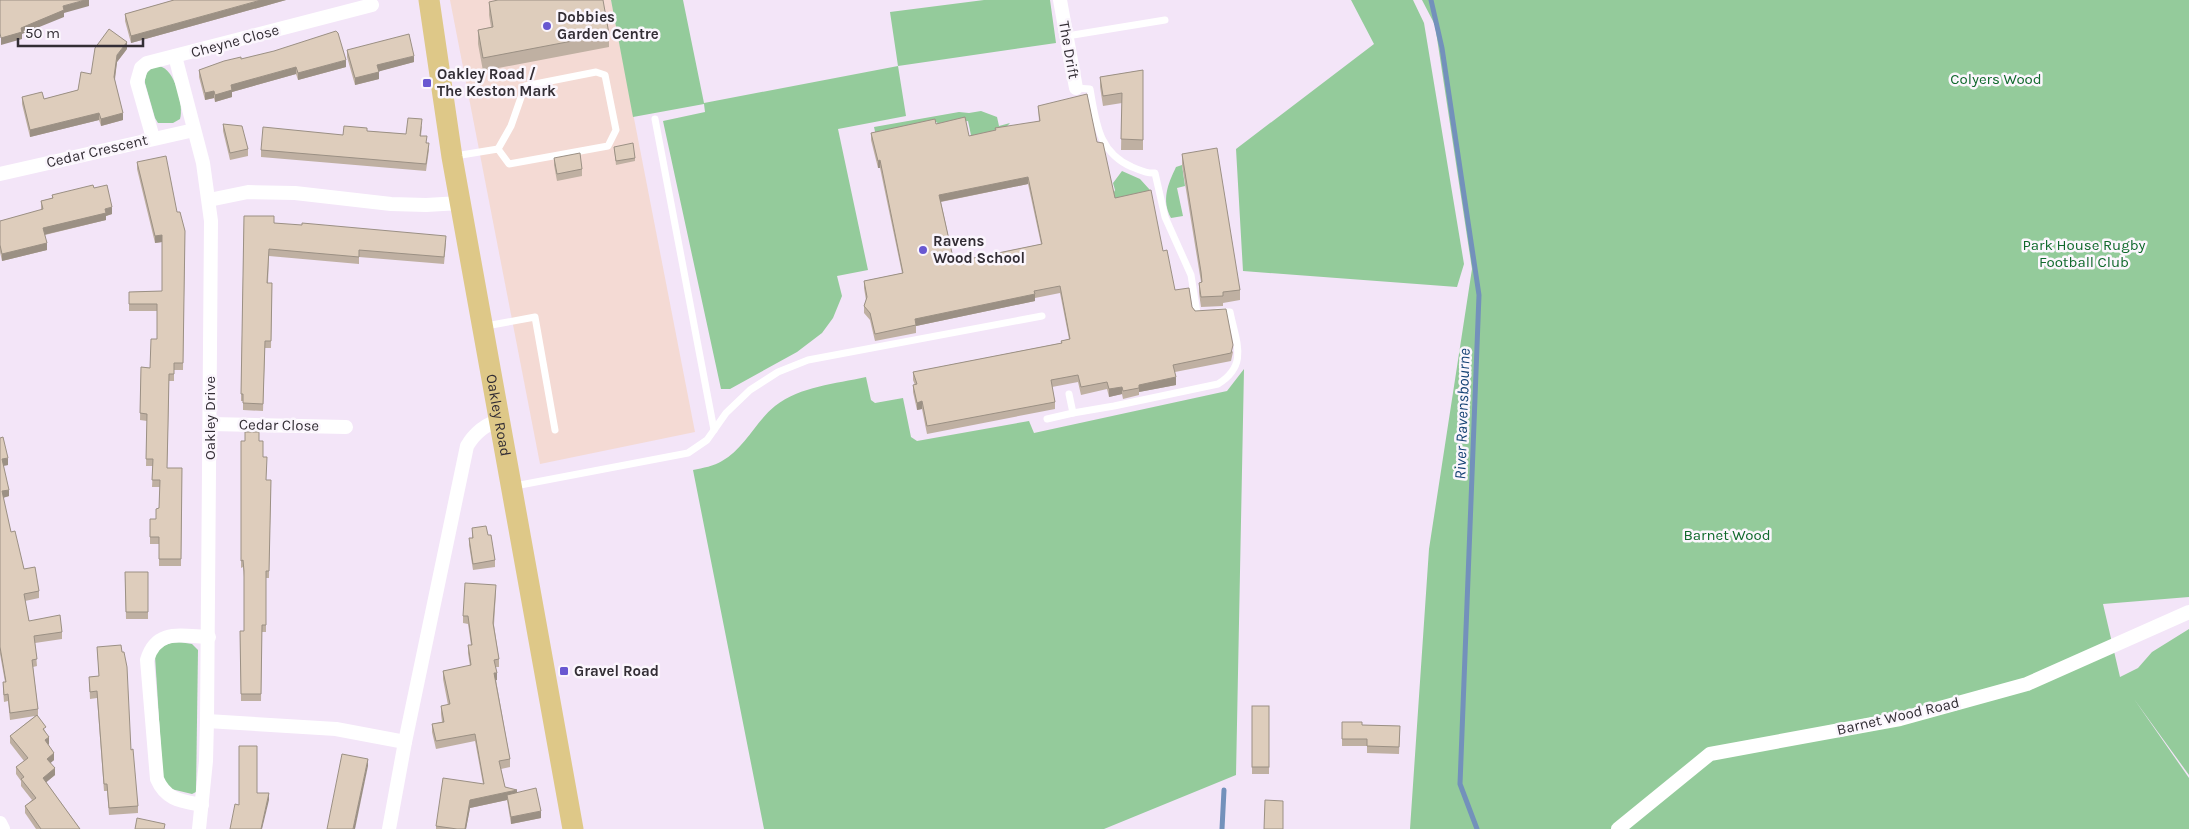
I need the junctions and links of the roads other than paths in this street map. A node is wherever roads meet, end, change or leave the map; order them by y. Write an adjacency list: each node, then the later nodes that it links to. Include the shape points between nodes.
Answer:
1 (429, 0): 12 (main road, Oakley Road)
2 (1060, 0): 5 (street, The Drift)
3 (372, 5): 6 (street, Cheyne Close)
4 (1165, 20): 5 (lane)
5 (1067, 36): 7 (street, The Drift)
6 (175, 56): 9 (street, Oakley Drive); 10 (street, Cheyne Close, via 147,63 138,75 137,82)
7 (1076, 88): 19 (lane, The Drift, via 1090,89 1101,140 1110,153 1121,162 1148,174 1154,172 1165,217 1191,275 1197,313 1230,312 1239,358 1235,370 1218,384)
8 (655, 119): 25 (lane)
9 (194, 130): 10 (street, Cedar Crescent); 14 (street, Oakley Drive)
10 (153, 138): 13 (street, Cedar Crescent)
11 (498, 149): 11 (lane, via 511,126 525,86 596,72 605,75 616,130 608,146 509,164); 12 (lane)
12 (452, 157): 15 (main road, Oakley Road)
13 (0, 174)
14 (209, 200): 15 (street, via 248,192 294,193 391,204); 22 (street, Oakley Drive)
15 (460, 203): 17 (main road, Oakley Road)
16 (1042, 316): 25 (lane, via 808,360 778,372 750,390)
17 (483, 326): 21 (main road, Oakley Road); 24 (lane, via 535,317)
18 (1070, 394): 19 (lane)
19 (1073, 412): 20 (lane)
20 (1047, 419)
21 (500, 421): 26 (main road, Oakley Road); 30 (street, via 490,422 467,446)
22 (211, 424): 23 (street, Cedar Close); 28 (street, Oakley Drive)
23 (346, 427)
24 (555, 430)
25 (714, 430): 26 (lane, via 707,440 688,453)
26 (512, 486): 36 (main road, Oakley Road)
27 (2189, 612): 37 (street, Barnet Wood Road, via 2027,684 1900,719 1710,754)
28 (208, 637): 29 (street, Oakley Drive); 31 (street, via 166,636 150,649 147,660 157,779 161,790 172,799)
29 (208, 722): 30 (street, via 336,729); 31 (street, Oakley Drive)
30 (405, 742): 35 (street)
31 (202, 805): 34 (street, Oakley Drive)
32 (0, 823): 33 (street)
33 (3, 829)
34 (199, 829)
35 (389, 829)
36 (574, 829)
37 (1618, 829)

